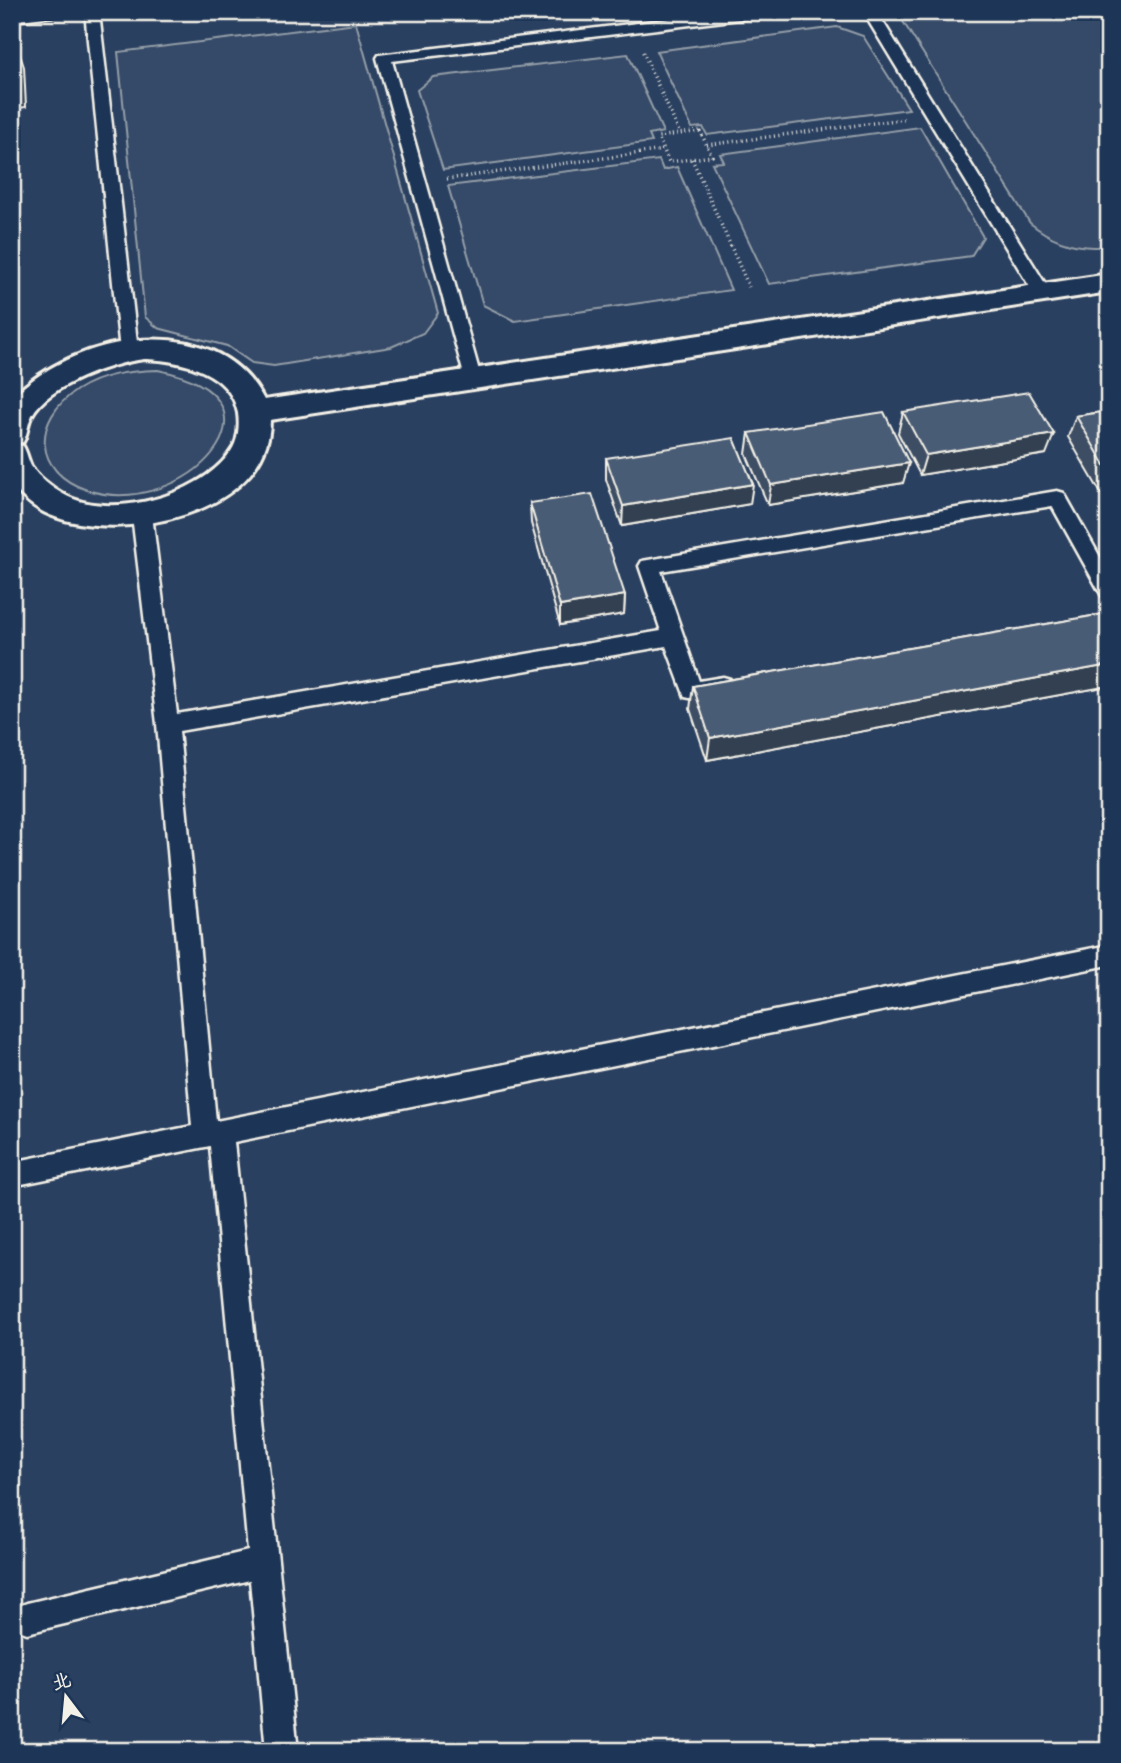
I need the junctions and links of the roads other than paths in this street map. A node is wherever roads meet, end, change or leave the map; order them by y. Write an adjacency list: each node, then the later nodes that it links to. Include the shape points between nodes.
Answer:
1 (54, 12): 5 (lane)
2 (92, 12): 8 (lane)
3 (765, 12): 9 (lane, via 384,58)
4 (870, 12): 7 (lane)
5 (12, 17)
6 (1109, 283): 7 (street)
7 (1042, 293): 9 (street)
8 (129, 351): 10 (street, via 165,350 198,356 226,369 246,388); 11 (street, via 93,359 61,374 35,394)
9 (472, 378): 10 (street)
10 (255, 412): 14 (street, via 253,438 239,463 215,486 181,504)
11 (14, 421)
12 (12, 454): 13 (street)
13 (19, 483): 14 (street, via 48,502 76,512 108,517)
14 (142, 515): 19 (lane)
15 (1101, 563): 16 (lane); 17 (lane, via 1057,498 649,566)
16 (1109, 592)
17 (674, 637): 18 (lane, via 692,691); 19 (lane)
18 (746, 681)
19 (168, 724): 21 (lane)
20 (1109, 955): 21 (lane)
21 (213, 1134): 22 (lane); 23 (lane)
22 (12, 1174)
23 (262, 1562): 24 (lane); 25 (lane)
24 (27, 1618)
25 (282, 1751)

